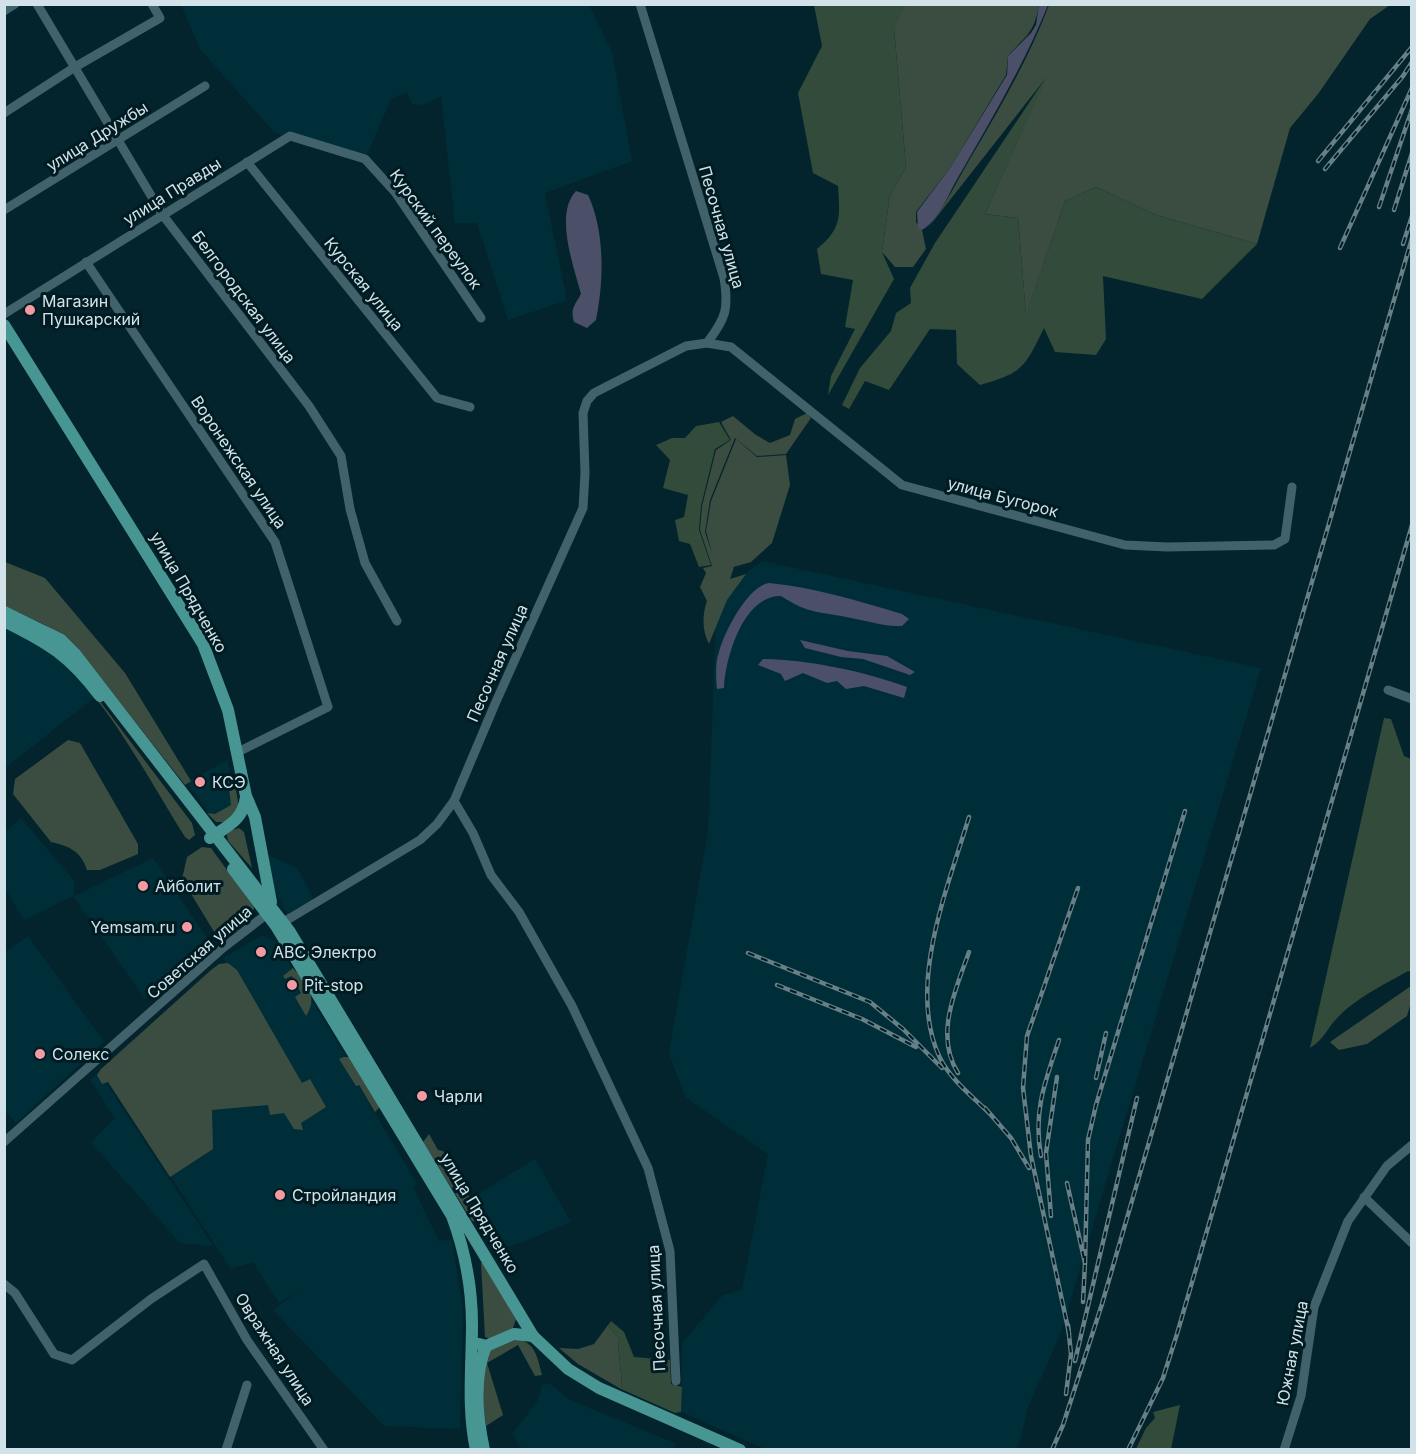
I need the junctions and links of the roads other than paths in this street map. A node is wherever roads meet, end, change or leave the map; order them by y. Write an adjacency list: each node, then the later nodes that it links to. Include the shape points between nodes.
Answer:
1 (15, 4): 5 (street)
2 (37, 4): 6 (street, Белгородская улица)
3 (152, 4): 6 (street, via 159,18)
4 (640, 4): 18 (street, Песочная улица, via 724,278 728,301 723,322)
5 (4, 11)
6 (75, 67): 8 (street); 9 (street, Белгородская улица)
7 (205, 86): 9 (street, улица Дружбы)
8 (4, 113)
9 (119, 141): 12 (street, улица Дружбы); 13 (street, Белгородская улица)
10 (365, 159): 11 (street, улица Правды, via 290,136); 16 (street, Курский переулок, via 395,192)
11 (247, 162): 13 (street, улица Правды); 19 (street, Курская улица, via 437,398)
12 (4, 210)
13 (162, 214): 14 (street, улица Правды); 23 (street, Белгородская улица, via 309,406 341,456 365,563)
14 (86, 262): 15 (street, улица Правды); 26 (street, Воронежская улица, via 275,542 328,707)
15 (4, 314)
16 (481, 318)
17 (4, 325): 26 (main road, улица Прядченко, via 203,644 228,710)
18 (707, 343): 20 (street, улица Бугорок, via 731,347 902,485 1125,545 1274,545 1285,539); 28 (street, Песочная улица, via 686,346 594,393 587,401 583,413 583,508)
19 (470, 407)
20 (1292, 487)
21 (4, 612): 29 (main road, via 61,640 75,654)
22 (4, 621): 29 (main road, via 68,658)
23 (397, 621)
24 (1388, 690): 25 (street)
25 (1412, 699)
26 (238, 752): 27 (main road, улица Прядченко)
27 (246, 796): 29 (main road, via 239,819); 30 (main road, улица Прядченко, via 255,817)
28 (454, 801): 31 (street, via 420,840); 45 (street, Песочная улица, via 491,875 519,912 572,1006 648,1168 670,1251)
29 (213, 836): 30 (main road)
30 (269, 909): 31 (main road, улица Прядченко); 32 (main road, улица Прядченко); 33 (street, Советская улица)
31 (283, 922): 32 (main road, улица Прядченко)
32 (410, 1136): 37 (main road, улица Прядченко); 38 (main road, улица Прядченко, via 452,1216)
33 (4, 1142)
34 (1412, 1145): 35 (street, Южная улица, via 1387,1166)
35 (1365, 1197): 36 (street); 52 (street, Южная улица, via 1348,1221 1314,1307 1300,1396)
36 (1412, 1243)
37 (488, 1260): 38 (main road, via 474,1260); 40 (main road, улица Прядченко)
38 (468, 1271): 43 (main road, улица Прядченко)
39 (4, 1284): 48 (street, Овражная улица, via 15,1293 54,1354 72,1360 204,1264 247,1340)
40 (523, 1318): 41 (main road); 42 (main road, улица Прядченко)
41 (514, 1335): 42 (main road); 44 (main road)
42 (533, 1336): 51 (main road, улица Прядченко, via 568,1369 598,1388)
43 (472, 1337): 44 (main road); 49 (main road, улица Прядченко, via 470,1389)
44 (486, 1346): 50 (main road, via 479,1368 478,1404)
45 (676, 1381)
46 (247, 1385): 47 (street)
47 (226, 1449)
48 (324, 1449)
49 (476, 1449)
50 (484, 1449)
51 (740, 1449)
52 (1284, 1449)

